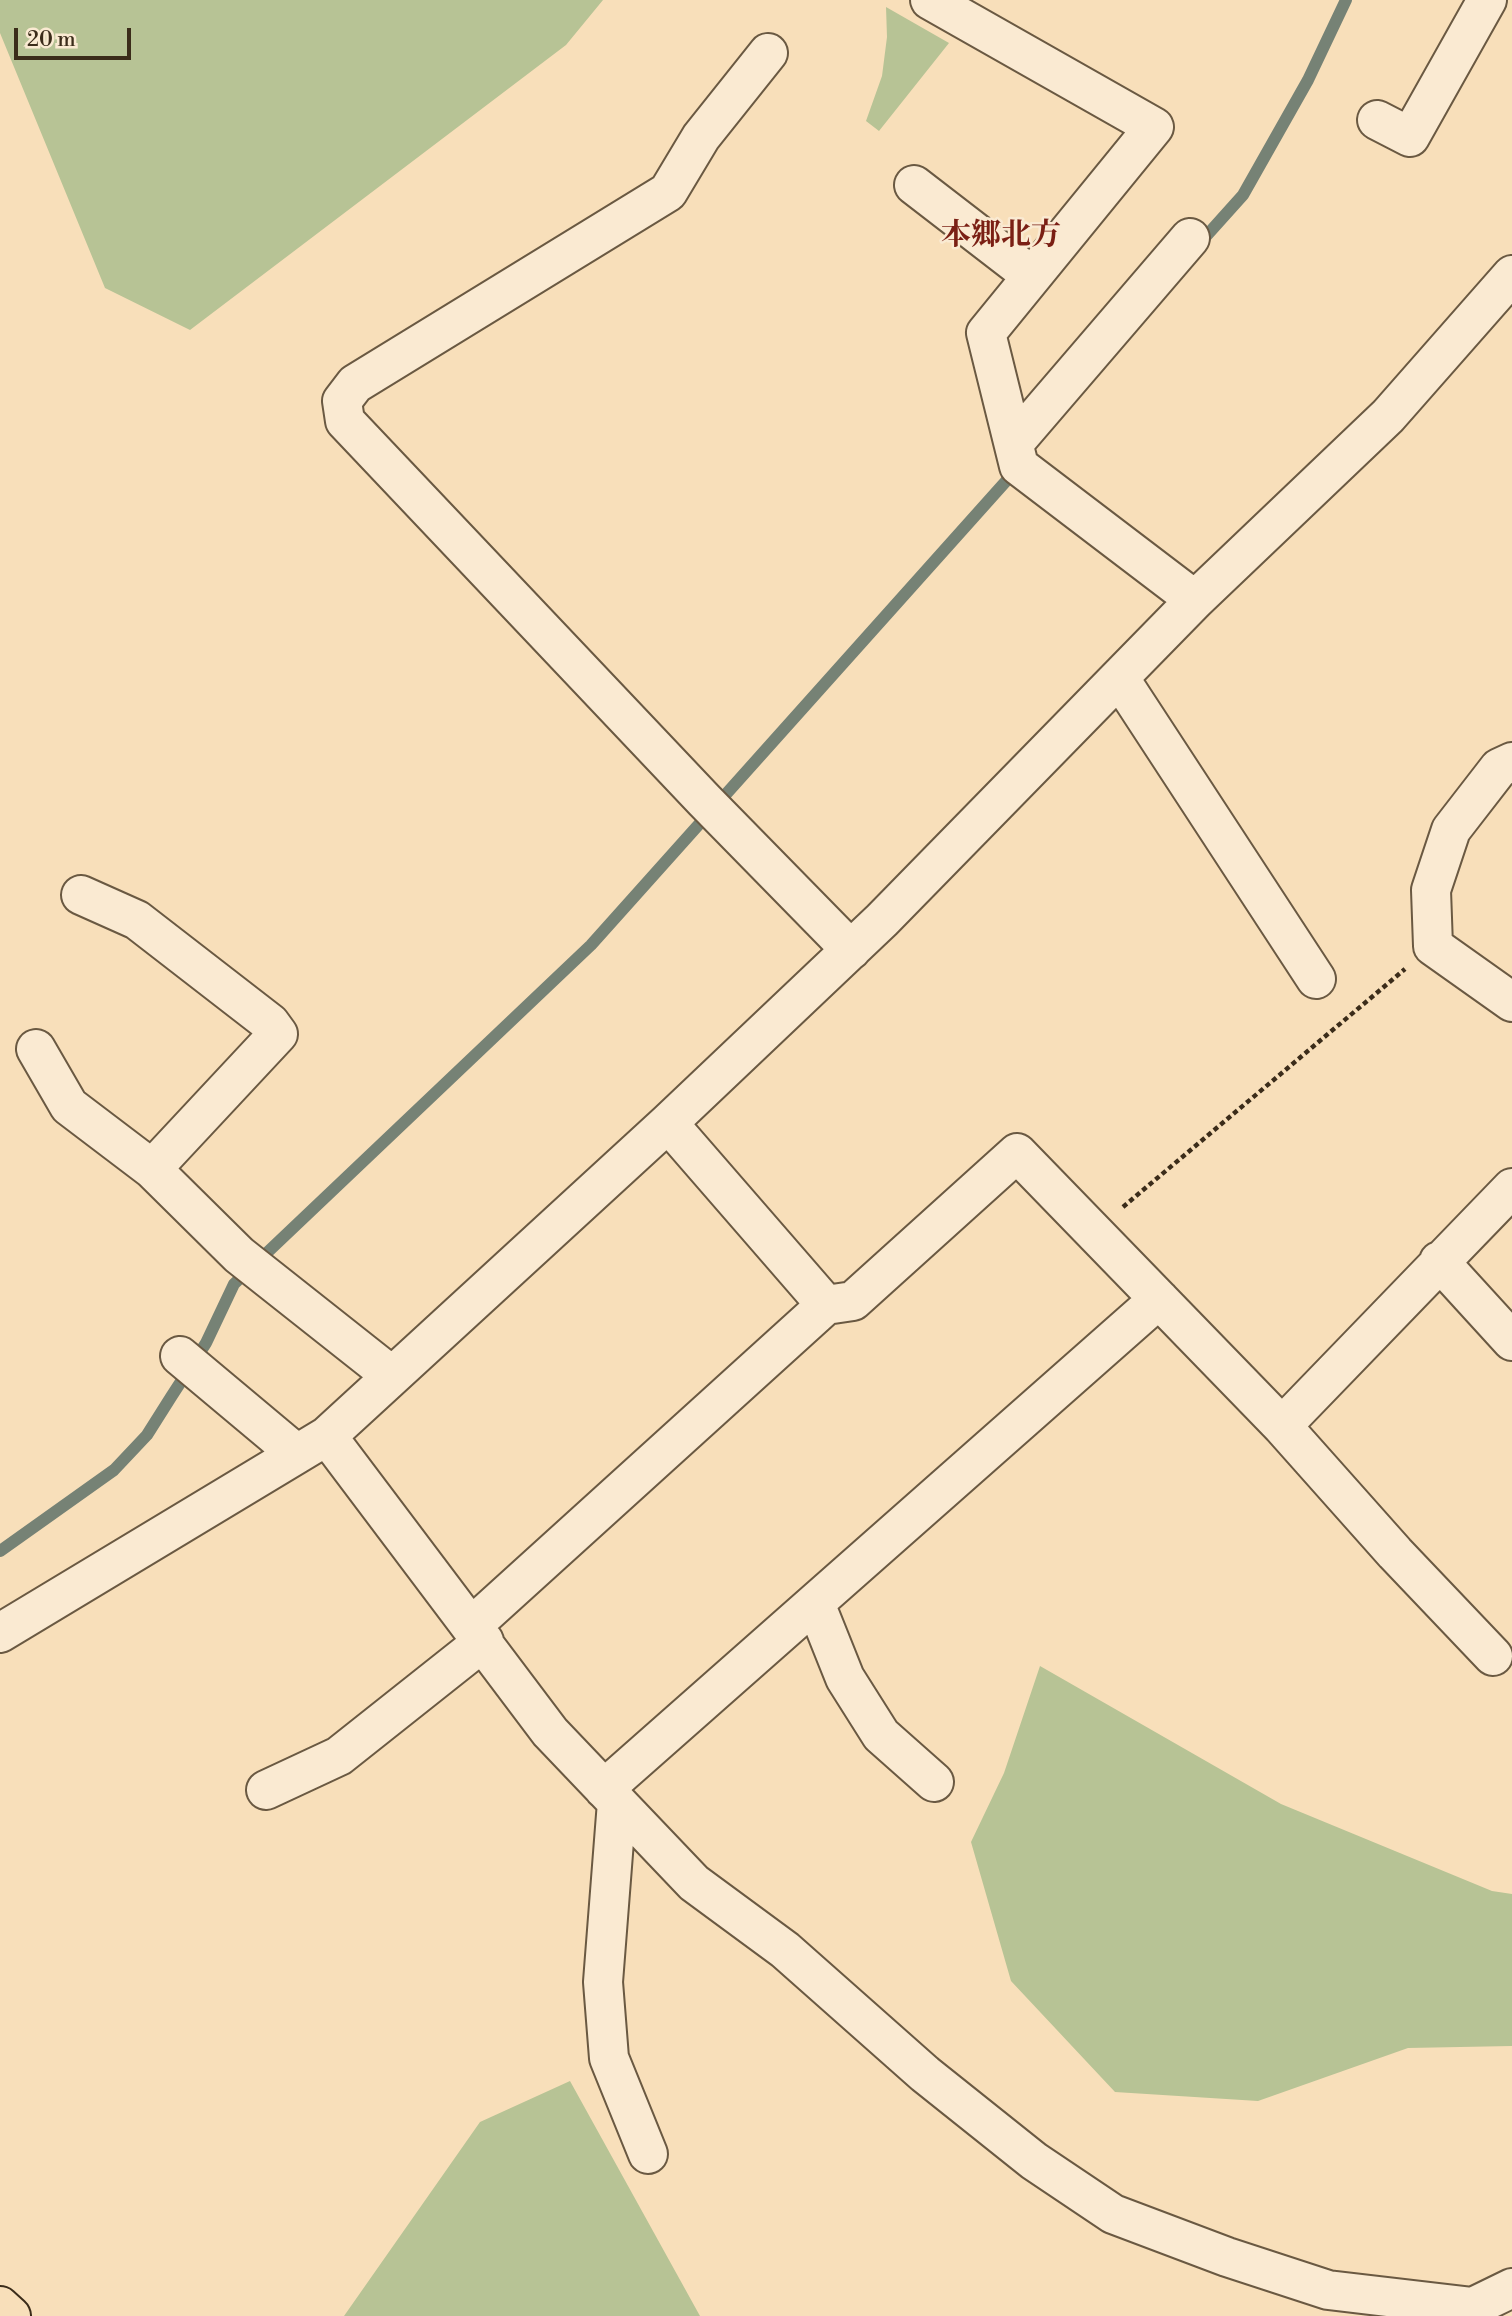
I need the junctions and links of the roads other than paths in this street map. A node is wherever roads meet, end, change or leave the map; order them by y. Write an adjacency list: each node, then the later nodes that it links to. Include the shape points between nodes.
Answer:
1 (930, 0): 8 (street, via 1154,127)
2 (1488, 0): 4 (street, via 1410,137)
3 (768, 53): 14 (street, via 701,137 668,192 355,384 342,401 345,421)
4 (1377, 120)
5 (914, 185): 8 (street)
6 (1190, 238): 9 (street)
7 (1512, 275): 10 (street, via 1388,416)
8 (1032, 276): 9 (street, via 986,333)
9 (1014, 443): 10 (street, via 1019,466)
10 (1195, 600): 11 (street)
11 (1119, 679): 14 (street); 15 (street)
12 (1512, 762): 16 (street, via 1499,768 1451,830 1431,890 1433,946)
13 (81, 895): 19 (street, via 137,920 270,1023 278,1034)
14 (851, 950): 18 (street)
15 (1316, 979)
16 (1511, 998)
17 (36, 1049): 19 (street, via 69,1106)
18 (668, 1123): 23 (street); 26 (street)
19 (152, 1170): 26 (street, via 251,1265)
20 (1512, 1188): 21 (street)
21 (1439, 1261): 24 (street); 27 (street)
22 (1159, 1299): 23 (street, via 1017,1153 853,1301); 27 (street); 29 (street)
23 (826, 1306): 31 (street)
24 (1512, 1341)
25 (188, 1362): 28 (street)
26 (392, 1376): 28 (street)
27 (1282, 1426): 32 (street)
28 (312, 1445): 30 (street); 31 (street)
29 (815, 1602): 33 (street, via 845,1678 881,1735); 35 (street)
30 (0, 1633)
31 (478, 1633): 34 (street, via 339,1756); 35 (street, via 550,1732)
32 (1493, 1656)
33 (934, 1782)
34 (266, 1790)
35 (610, 1796): 36 (street, via 603,1982 609,2058); 37 (street, via 694,1884 785,1950 925,2074 1034,2161 1113,2214 1328,2290 1473,2307)
36 (648, 2154)
37 (1512, 2288)
38 (0, 2306): 39 (highway)
39 (11, 2316)

